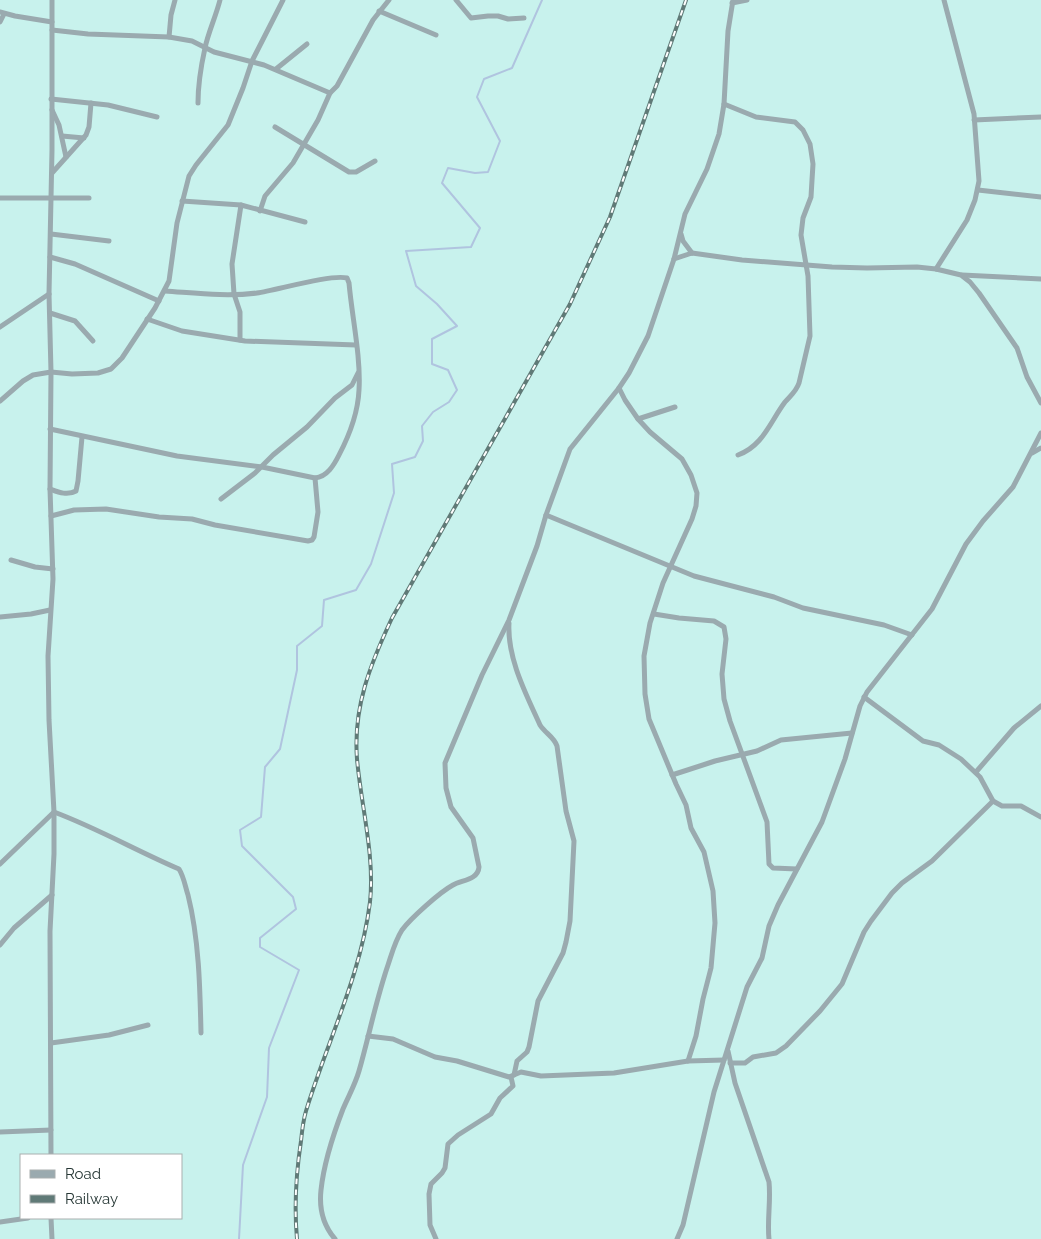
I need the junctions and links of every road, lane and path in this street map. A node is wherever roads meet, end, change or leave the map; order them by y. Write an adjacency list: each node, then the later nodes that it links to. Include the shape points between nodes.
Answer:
1 (52, 0): 14 (street)
2 (175, 0): 17 (street)
3 (220, 0): 19 (street)
4 (283, 0): 20 (street)
5 (389, 0): 10 (street)
6 (456, 0): 12 (street, via 471,18)
7 (747, 0): 9 (street)
8 (944, 0): 30 (street)
9 (733, 2): 26 (street)
10 (379, 11): 16 (street); 22 (street)
11 (2, 13): 13 (street); 14 (street)
12 (524, 18)
13 (0, 22)
14 (52, 22): 15 (street)
15 (52, 30): 17 (street); 23 (street)
16 (436, 35)
17 (169, 37): 19 (street)
18 (308, 44): 21 (street)
19 (205, 47): 20 (street); 25 (street)
20 (252, 61): 21 (street); 43 (street, via 228,125 192,170)
21 (276, 70): 22 (street)
22 (330, 94): 34 (street)
23 (51, 99): 24 (street); 27 (street)
24 (91, 103): 29 (street); 33 (street, via 89,127)
25 (198, 103)
26 (724, 104): 48 (street, via 715,147); 53 (street, via 756,117 795,122 803,130 810,144 813,164 810,197 802,229)
27 (51, 110): 32 (street); 37 (street)
28 (1041, 116): 30 (street)
29 (157, 117)
30 (974, 120): 38 (street)
31 (275, 127): 34 (street)
32 (62, 136): 33 (street); 35 (street)
33 (84, 138): 35 (street)
34 (304, 146): 36 (street, via 349,172 356,172); 45 (street, via 268,191)
35 (66, 157): 37 (street)
36 (375, 161)
37 (51, 174): 40 (street)
38 (978, 190): 42 (street); 54 (street, via 967,220)
39 (0, 198): 40 (street)
40 (50, 198): 41 (street); 47 (street)
41 (89, 198)
42 (1041, 198)
43 (182, 200): 44 (street); 57 (street)
44 (241, 205): 45 (street); 59 (street, via 232,256)
45 (260, 211): 46 (street)
46 (304, 222)
47 (51, 234): 49 (street); 51 (street)
48 (680, 234): 50 (street); 52 (street)
49 (108, 241)
50 (692, 253): 52 (street); 53 (street)
51 (50, 257): 58 (street); 60 (street, via 75,264)
52 (674, 259): 69 (street, via 648,336)
53 (806, 264): 54 (street); 78 (street, via 810,336 798,387 757,444)
54 (936, 269): 55 (street)
55 (961, 275): 56 (street); 71 (street, via 979,293 1017,348)
56 (1041, 279)
57 (165, 291): 59 (street); 60 (street)
58 (49, 294): 61 (street); 63 (street)
59 (234, 294): 64 (street, via 240,312); 66 (street, via 347,278)
60 (160, 301): 62 (street)
61 (50, 313): 65 (street, via 75,321); 68 (street)
62 (147, 319): 64 (street, via 182,331); 68 (street, via 122,358 110,369 92,373)
63 (0, 327)
64 (240, 340): 66 (street)
65 (93, 341)
66 (356, 346): 67 (street)
67 (359, 371): 79 (street, via 352,385); 80 (street, via 358,401 346,441 330,469 322,477)
68 (51, 372): 70 (street, via 27,378); 74 (street)
69 (619, 388): 73 (street); 83 (street, via 570,449)
70 (0, 401)
71 (1041, 403)
72 (675, 408): 73 (street)
73 (638, 419): 86 (street, via 682,459 697,493 692,519)
74 (50, 429): 76 (street); 81 (street)
75 (1041, 433): 77 (street)
76 (82, 437): 79 (street, via 177,456); 81 (street, via 76,491 62,493)
77 (1037, 452): 92 (street, via 1013,487 973,534 939,598)
78 (738, 455)
79 (262, 467): 80 (street); 82 (street)
80 (315, 478): 84 (street, via 318,512 314,537 308,541 192,519 106,509 74,510)
81 (50, 489): 84 (street)
82 (221, 499)
83 (546, 515): 86 (street); 91 (street)
84 (51, 516): 87 (street)
85 (11, 560): 87 (street)
86 (671, 567): 89 (street); 92 (street, via 803,608 884,625)
87 (53, 569): 88 (street)
88 (50, 610): 90 (street); 100 (street, via 49,720)
89 (654, 614): 96 (street, via 714,621 724,627 724,699); 98 (street, via 644,656 646,703)
90 (0, 617)
91 (509, 620): 108 (street, via 445,763 451,807 473,838 479,871 447,888 403,930 395,943 381,985); 112 (street, via 514,664 540,725 556,742 574,849 566,942 538,1001 529,1047 517,1061)
92 (912, 635): 93 (street)
93 (864, 697): 95 (street); 97 (street, via 918,738 943,747)
94 (1041, 706): 97 (street, via 1014,728)
95 (852, 733): 96 (street, via 781,740 757,751); 103 (street, via 846,759 822,822)
96 (743, 753): 98 (street); 103 (street, via 767,822 770,866)
97 (976, 772): 99 (street)
98 (672, 775): 110 (street, via 706,859 715,908 710,976)
99 (993, 801): 101 (street, via 1002,806 1021,806); 111 (street, via 942,852 892,893 870,921 842,984 786,1046 776,1053 752,1057 745,1062)
100 (54, 812): 102 (street); 104 (street); 107 (street, via 182,873 196,937)
101 (1041, 817)
102 (0, 864)
103 (797, 869): 111 (street, via 773,915 762,958 747,986)
104 (52, 895): 105 (street, via 14,928); 109 (street)
105 (0, 945)
106 (148, 1025): 109 (street, via 103,1036)
107 (202, 1033)
108 (368, 1036): 112 (street, via 393,1039 435,1057); 120 (street, via 358,1073 331,1142 321,1190 324,1220)
109 (51, 1043): 113 (street)
110 (688, 1061): 111 (street); 112 (street, via 614,1073 541,1076 522,1072)
111 (727, 1061): 122 (street, via 714,1092 684,1225); 123 (street, via 769,1182)
112 (513, 1076): 121 (street, via 512,1086 500,1098 493,1112 448,1144 445,1168 431,1184 428,1194 430,1225)
113 (52, 1130): 114 (street); 115 (street)
114 (0, 1132)
115 (51, 1154)
116 (21, 1219): 118 (street)
117 (51, 1219): 119 (street)
118 (0, 1222)
119 (52, 1239)
120 (335, 1239)
121 (436, 1239)
122 (677, 1239)
123 (769, 1239)

